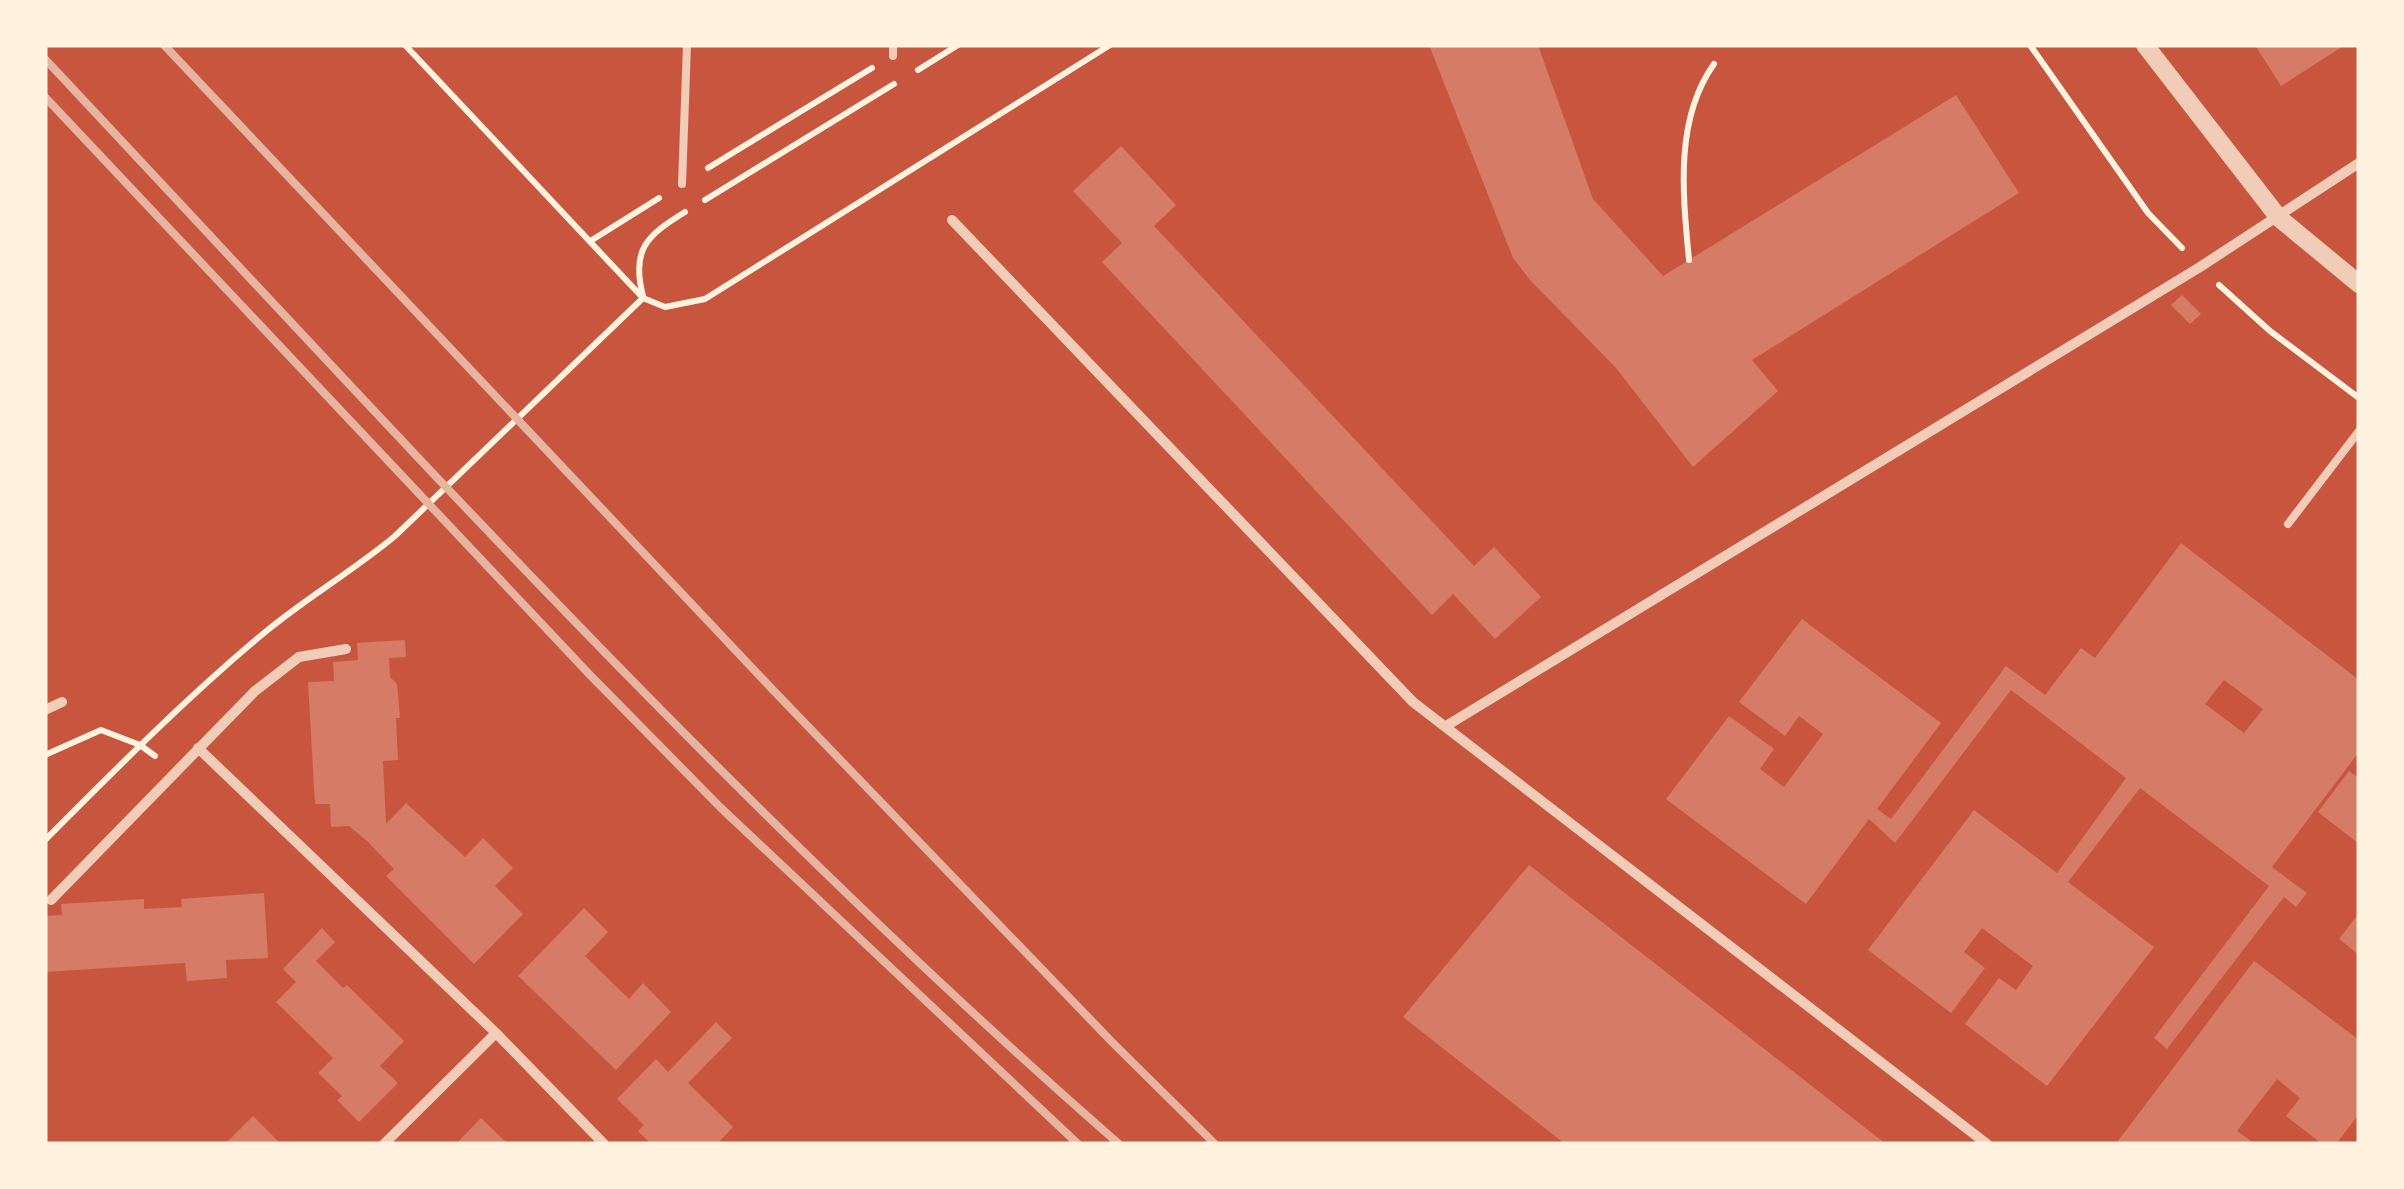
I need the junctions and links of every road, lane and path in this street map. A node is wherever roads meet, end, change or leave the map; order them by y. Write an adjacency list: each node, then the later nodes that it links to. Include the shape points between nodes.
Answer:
1 (404, 45): 16 (path)
2 (688, 45): 13 (lane)
3 (894, 45): 8 (lane)
4 (958, 45): 10 (path)
5 (1110, 45): 20 (path, via 705,299 665,308)
6 (2030, 45): 18 (path, via 2148,213)
7 (2145, 45): 14 (street)
8 (893, 56): 13 (path)
9 (1714, 64): 17 (path, via 1697,100 1683,163)
10 (912, 74)
11 (896, 83): 20 (path, via 644,242 636,269)
12 (2359, 163): 14 (street)
13 (682, 184): 16 (path)
14 (2279, 218): 18 (street); 19 (street)
15 (952, 220): 27 (street, via 1413,702)
16 (592, 240): 20 (path)
17 (1689, 260)
18 (2200, 267): 21 (path); 27 (street)
19 (2359, 284)
20 (643, 298): 28 (path, via 395,536 266,631)
21 (2359, 398)
22 (2359, 431): 23 (lane)
23 (2288, 524)
24 (346, 650): 29 (street, via 299,657)
25 (62, 702): 26 (street)
26 (45, 710)
27 (1446, 726): 37 (street)
28 (140, 745): 30 (path, via 101,730); 31 (path); 32 (path)
29 (198, 748): 31 (street); 34 (street)
30 (45, 755)
31 (176, 771): 33 (street)
32 (45, 840)
33 (51, 900)
34 (496, 1033): 35 (street); 36 (street)
35 (384, 1144)
36 (604, 1144)
37 (1987, 1144)

